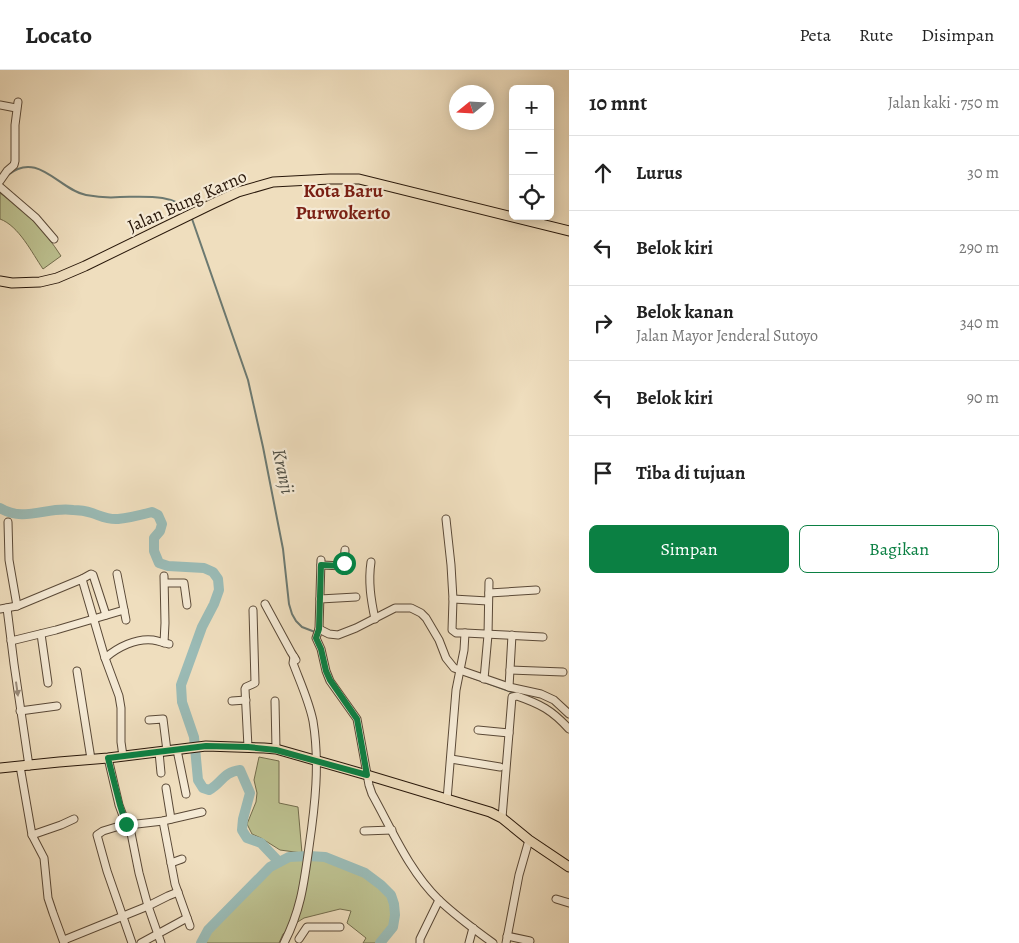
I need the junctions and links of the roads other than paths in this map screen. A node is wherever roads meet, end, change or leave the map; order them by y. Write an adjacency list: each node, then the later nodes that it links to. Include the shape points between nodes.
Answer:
1 (0, 106): 2 (street, via 17,105 15,161)
2 (0, 181)
3 (2, 189): 5 (street)
4 (569, 231): 6 (main road, Jalan Bung Karno, via 359,179 273,182 238,192 58,278 40,282)
5 (54, 238)
6 (0, 281)
7 (446, 519): 18 (street)
8 (8, 522): 22 (street, via 9,560)
9 (345, 550): 17 (street, via 344,566 321,563)
10 (371, 562): 28 (street, via 370,595)
11 (117, 574): 24 (street)
12 (82, 579): 22 (street); 26 (street, via 93,575); 27 (street)
13 (489, 582): 15 (street)
14 (536, 590): 15 (street)
15 (489, 593): 19 (street)
16 (356, 597): 17 (street)
17 (320, 598): 30 (street)
18 (453, 599): 19 (street); 31 (street, via 452,630)
19 (488, 601): 33 (street)
20 (265, 604): 62 (street, via 298,662 311,699)
21 (187, 605): 37 (street, via 184,583 164,580 166,643 139,641)
22 (17, 606): 23 (street)
23 (4, 608): 36 (street)
24 (124, 610): 26 (street); 29 (street)
25 (252, 610): 45 (street, via 255,683 245,688)
26 (106, 615): 27 (street)
27 (93, 619): 32 (street); 37 (street)
28 (375, 619): 30 (street, via 338,635); 40 (street, via 395,608 410,608 421,613 450,664)
29 (126, 620)
30 (318, 631): 67 (street, via 316,638 326,671 357,719)
31 (465, 633): 33 (street); 40 (street)
32 (41, 634): 36 (street); 43 (street)
33 (488, 635): 34 (street); 42 (street)
34 (512, 635): 35 (street); 38 (street)
35 (543, 637)
36 (11, 641): 49 (street, one-way to 49)
37 (105, 658): 58 (street, via 119,696)
38 (510, 670): 41 (street); 44 (street)
39 (78, 671): 60 (street)
40 (460, 672): 42 (street); 61 (street)
41 (563, 672)
42 (484, 679): 44 (street)
43 (48, 683)
44 (508, 687): 50 (street, via 541,694 554,700)
45 (246, 700): 47 (street); 55 (street)
46 (275, 700): 56 (street)
47 (232, 701)
48 (57, 706): 49 (street)
49 (20, 710): 63 (street)
50 (569, 714)
51 (149, 720): 57 (street, via 163,719)
52 (569, 729): 54 (street, via 547,709 515,696 511,699)
53 (478, 730): 54 (street)
54 (509, 733): 72 (street)
55 (248, 747): 56 (main road); 57 (main road, via 206,746)
56 (276, 750): 62 (main road)
57 (170, 751): 58 (main road); 66 (street); 69 (street)
58 (123, 756): 59 (main road)
59 (108, 758): 60 (main road); 76 (street)
60 (91, 759): 63 (main road)
61 (451, 759): 64 (street); 70 (street)
62 (318, 762): 67 (main road); 94 (street, via 305,873 299,908)
63 (24, 766): 65 (main road); 79 (street)
64 (500, 767)
65 (0, 768)
66 (161, 773)
67 (367, 775): 70 (main road); 77 (street, via 372,794)
68 (166, 788): 74 (street)
69 (186, 794)
70 (447, 800): 72 (main road)
71 (202, 812): 74 (street)
72 (502, 818): 80 (main road)
73 (74, 819): 79 (street)
74 (172, 819): 75 (street)
75 (162, 821): 76 (street); 82 (street)
76 (127, 824): 88 (street); 89 (street, via 97,835)
77 (392, 830): 78 (street); 86 (street, via 413,867)
78 (364, 831)
79 (32, 835): 99 (street, via 44,858 48,898)
80 (529, 840): 83 (main road); 96 (street)
81 (182, 859): 82 (street)
82 (170, 863): 84 (street)
83 (569, 867)
84 (178, 892): 88 (street); 90 (street)
85 (556, 899): 87 (street)
86 (439, 900): 93 (street); 104 (street)
87 (569, 902)
88 (148, 906): 89 (street); 95 (street)
89 (122, 917): 99 (street); 100 (street)
90 (187, 918): 91 (street); 95 (street)
91 (190, 926)
92 (340, 927): 97 (street, via 307,927)
93 (473, 928): 105 (street); 106 (street)
94 (291, 930): 97 (street); 103 (street)
95 (158, 934): 101 (street); 102 (street)
96 (507, 939): 98 (street)
97 (300, 941)
98 (530, 941)
99 (64, 942)
100 (132, 943)
101 (141, 943)
102 (161, 943)
103 (284, 943)
104 (420, 943)
105 (469, 943)
106 (493, 943)

